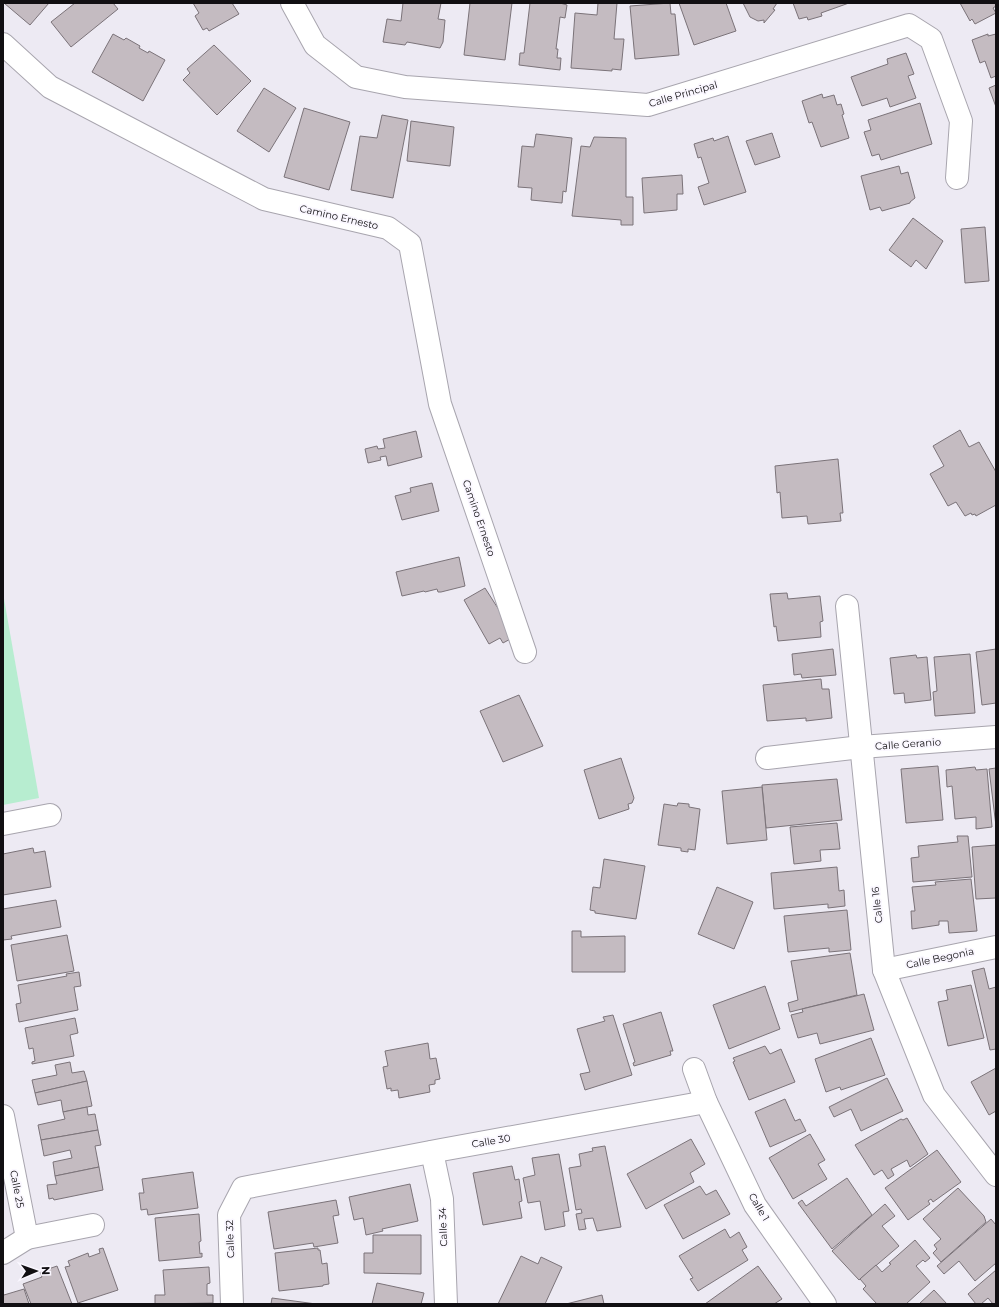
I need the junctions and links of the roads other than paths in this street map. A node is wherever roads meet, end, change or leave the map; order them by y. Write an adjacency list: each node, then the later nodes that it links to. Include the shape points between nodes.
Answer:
1 (292, 3): 3 (street, Calle Principal, via 316,45 356,78 405,87 648,105 909,25 931,39 961,121)
2 (3, 44): 5 (street, Camino Ernesto, via 50,87 264,199 388,228 410,244 440,404)
3 (957, 178)
4 (847, 606): 7 (street, Calle 16)
5 (525, 652)
6 (996, 737): 7 (street, Calle Geranio)
7 (861, 747): 8 (street, Calle Geranio); 12 (street, Calle 16)
8 (766, 758)
9 (50, 815): 10 (street)
10 (3, 824)
11 (996, 946): 12 (street, Calle Begonia)
12 (884, 970): 17 (street, Calle 16, via 934,1095)
13 (694, 1069): 14 (street, Calle 1)
14 (706, 1102): 16 (street, Calle 30); 22 (street, Calle 1, via 755,1205)
15 (3, 1116): 20 (street, Calle 25)
16 (432, 1152): 18 (street, Calle 30); 24 (street, Calle 34, via 442,1199)
17 (996, 1175)
18 (277, 1182): 23 (street, Calle 32, via 243,1188 229,1215)
19 (93, 1224): 20 (street)
20 (27, 1238): 21 (street)
21 (3, 1253)
22 (824, 1303)
23 (232, 1304)
24 (446, 1304)

